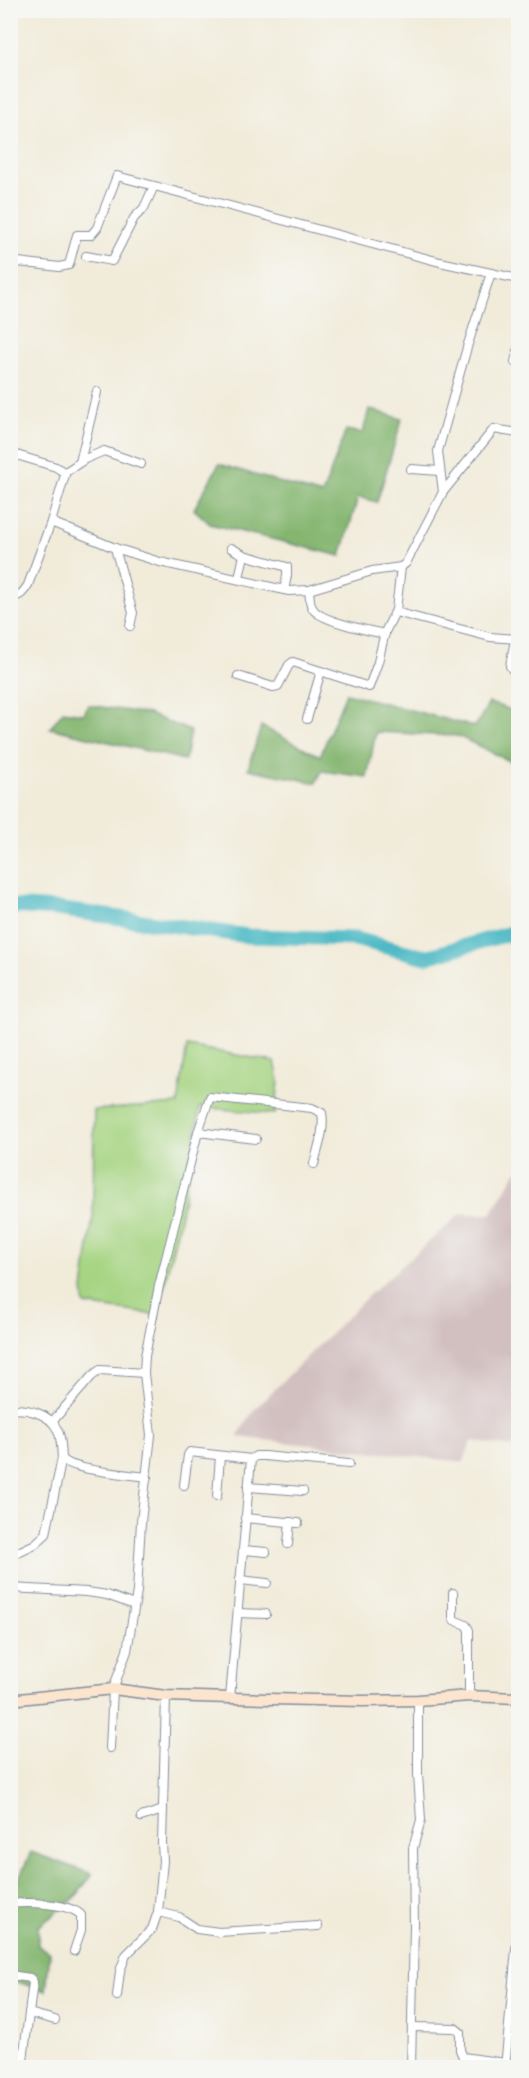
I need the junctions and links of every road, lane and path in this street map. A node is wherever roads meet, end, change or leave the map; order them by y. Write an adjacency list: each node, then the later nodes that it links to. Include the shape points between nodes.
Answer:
1 (154, 186): 2 (street, via 112,261); 3 (street, via 117,176 97,228 92,235 77,235 69,265); 4 (street)
2 (86, 256)
3 (10, 261)
4 (491, 273): 5 (street); 14 (street, via 438,451)
5 (519, 279)
6 (519, 350): 7 (street)
7 (515, 362)
8 (97, 392): 11 (street)
9 (519, 433): 16 (street, via 494,429)
10 (10, 453): 15 (street, via 56,466)
11 (80, 462): 12 (street, via 107,451); 15 (street)
12 (141, 464)
13 (411, 469): 14 (street)
14 (440, 471): 16 (street)
15 (64, 473): 17 (street)
16 (444, 492): 21 (street)
17 (51, 522): 18 (street); 25 (street, via 24,593)
18 (114, 548): 22 (street); 27 (street, via 132,613)
19 (231, 548): 20 (street)
20 (244, 555): 22 (street); 23 (street, via 287,567)
21 (401, 567): 24 (street, via 372,571); 26 (street)
22 (239, 578): 23 (street)
23 (284, 590): 24 (street)
24 (309, 590): 28 (street, via 311,605 317,613 342,624)
25 (10, 596)
26 (396, 610): 28 (street); 29 (street, via 416,619)
27 (130, 626)
28 (385, 634): 30 (street, via 369,687)
29 (517, 640): 32 (street, via 510,666 516,675)
30 (321, 671): 31 (street, via 293,662 280,684 273,687); 33 (street)
31 (238, 676)
32 (516, 687)
33 (307, 719)
34 (198, 1132): 35 (street); 36 (street, via 210,1097 312,1108 321,1113 323,1121); 37 (street, via 159,1286)
35 (256, 1139)
36 (314, 1164)
37 (144, 1373): 39 (street, via 100,1370); 44 (street, via 151,1435)
38 (10, 1410): 39 (street, via 41,1414)
39 (52, 1422): 41 (street, via 60,1436)
40 (220, 1456): 42 (street); 45 (street, via 189,1453); 48 (street)
41 (62, 1458): 44 (street, via 68,1464 88,1469); 53 (street, via 46,1534)
42 (251, 1459): 43 (street, via 264,1456); 46 (street)
43 (349, 1464)
44 (147, 1477): 58 (street)
45 (184, 1485)
46 (248, 1487): 47 (street); 49 (street)
47 (303, 1491)
48 (216, 1496)
49 (245, 1518): 50 (street, via 294,1523); 51 (street)
50 (288, 1544)
51 (243, 1550): 52 (street); 54 (street)
52 (266, 1552)
53 (10, 1556)
54 (240, 1580): 55 (street); 59 (street)
55 (267, 1583)
56 (10, 1588): 58 (street, via 87,1592)
57 (453, 1593): 63 (street, via 454,1620 469,1630)
58 (134, 1605): 61 (street, via 128,1651)
59 (238, 1613): 60 (street); 64 (street)
60 (266, 1614)
61 (113, 1689): 62 (street); 66 (street); 68 (street)
62 (166, 1695): 64 (street); 69 (street)
63 (469, 1696): 65 (street); 67 (street)
64 (230, 1698): 67 (street)
65 (519, 1698)
66 (10, 1700)
67 (418, 1700): 80 (street, via 421,1820 413,1848)
68 (110, 1748)
69 (163, 1810): 70 (street); 72 (street)
70 (141, 1817)
71 (10, 1904): 75 (street, via 75,1909 81,1915 81,1930)
72 (158, 1912): 73 (street, via 179,1917 204,1931); 77 (street, via 152,1929 126,1955)
73 (318, 1926)
74 (519, 1928): 81 (street)
75 (74, 1951)
76 (10, 1975): 78 (street, via 33,1980)
77 (117, 1996)
78 (29, 2013): 79 (street); 82 (street)
79 (56, 2020)
80 (413, 2027): 81 (street, via 455,2028 460,2032 463,2057); 83 (street)
81 (505, 2066)
82 (22, 2067)
83 (411, 2067)

